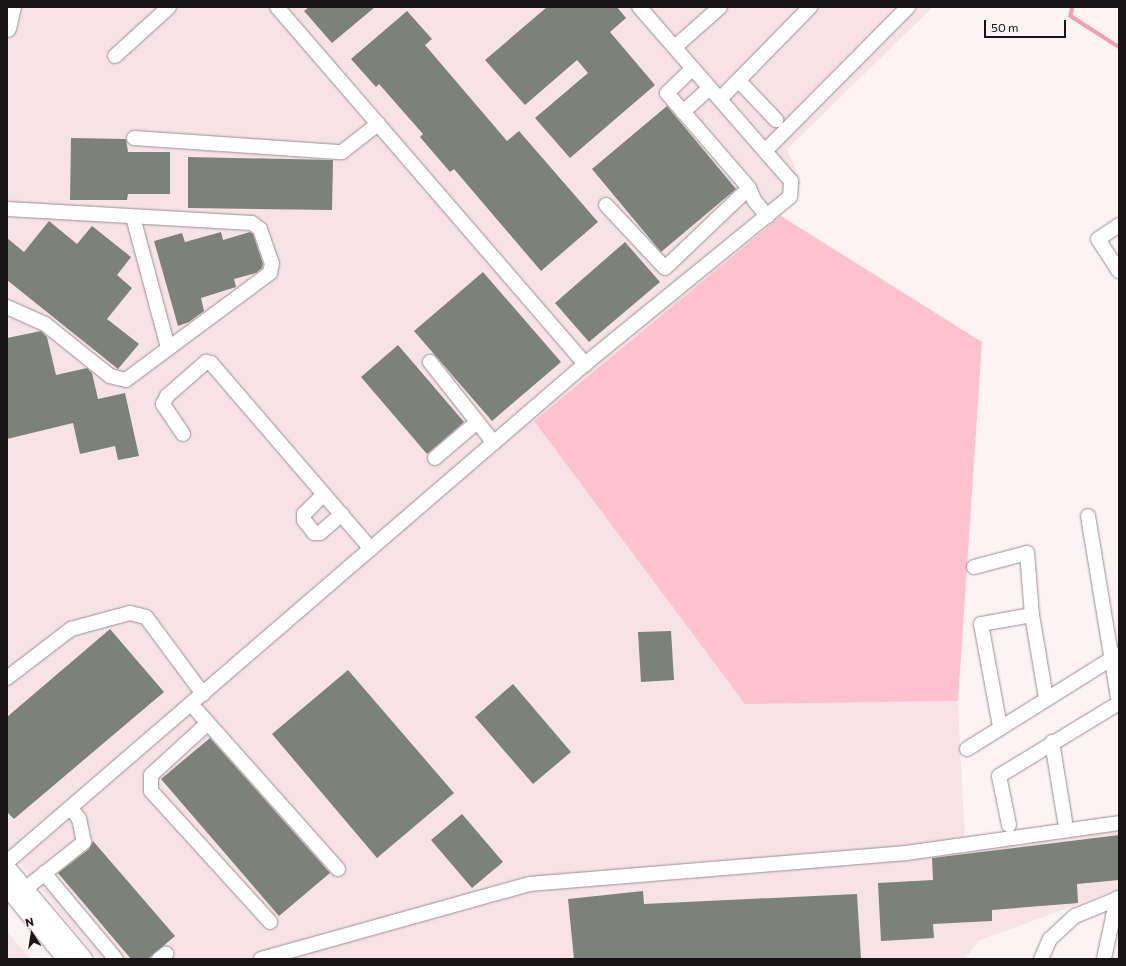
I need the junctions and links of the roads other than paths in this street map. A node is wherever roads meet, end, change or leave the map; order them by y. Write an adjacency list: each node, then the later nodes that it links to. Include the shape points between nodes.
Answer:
1 (12, 7): 8 (main road)
2 (169, 7): 10 (street)
3 (277, 7): 17 (street)
4 (639, 7): 9 (street)
5 (720, 7): 9 (street)
6 (810, 7): 12 (street)
7 (908, 7): 19 (street)
8 (7, 28)
9 (674, 47): 11 (street)
10 (115, 56)
11 (693, 68): 13 (street); 15 (street, via 667,93)
12 (739, 81): 14 (street); 16 (street)
13 (710, 88): 14 (street); 15 (street)
14 (720, 99): 19 (street)
15 (683, 112): 20 (street)
16 (776, 120)
17 (378, 124): 18 (street, via 342,152); 30 (street)
18 (134, 138)
19 (765, 151): 23 (street, via 791,181 790,197)
20 (749, 188): 21 (street, via 665,268); 23 (street, via 754,200)
21 (606, 206)
22 (7, 209): 24 (street)
23 (767, 216): 30 (street)
24 (133, 217): 28 (street); 28 (street, via 252,223 260,229 272,264 270,273)
25 (1119, 225): 26 (street, via 1098,239)
26 (1119, 271)
27 (7, 307): 28 (street, via 45,324 110,376 126,380)
28 (168, 348)
29 (430, 362): 31 (street)
30 (585, 364): 33 (street)
31 (477, 422): 33 (street); 34 (street)
32 (183, 434): 35 (street, via 163,404 167,396 206,362 211,363)
33 (494, 443): 38 (street)
34 (435, 458)
35 (324, 494): 36 (street); 36 (street, via 304,514 304,520 314,533 320,533)
36 (342, 514): 38 (street)
37 (1088, 516): 41 (street)
38 (371, 548): 43 (street)
39 (974, 567): 40 (street, via 1027,553)
40 (1032, 615): 44 (street); 48 (street, via 981,624)
41 (1115, 656): 44 (street); 45 (street)
42 (7, 678): 43 (street, via 71,629 130,613 146,617)
43 (203, 694): 46 (street)
44 (1046, 698): 48 (street)
45 (1119, 703): 49 (street)
46 (191, 704): 47 (street); 51 (street)
47 (208, 723): 57 (street); 62 (street, via 151,775 151,790)
48 (1000, 727): 50 (street)
49 (1052, 742): 52 (street); 54 (street, via 999,776)
50 (967, 749)
51 (71, 808): 55 (street); 58 (street, via 79,819 84,842)
52 (1065, 821)
53 (1119, 823): 66 (street, via 906,853 530,884)
54 (1009, 825)
55 (7, 862)
56 (7, 868): 60 (main road)
57 (338, 870)
58 (44, 873): 60 (street); 65 (street)
59 (7, 887): 63 (main road)
60 (25, 889): 64 (main road)
61 (1118, 898): 67 (street, via 1075,916 1050,939); 68 (street)
62 (270, 922)
63 (66, 959)
64 (84, 959)
65 (116, 959)
66 (261, 959)
67 (1041, 959)
68 (1104, 959)

